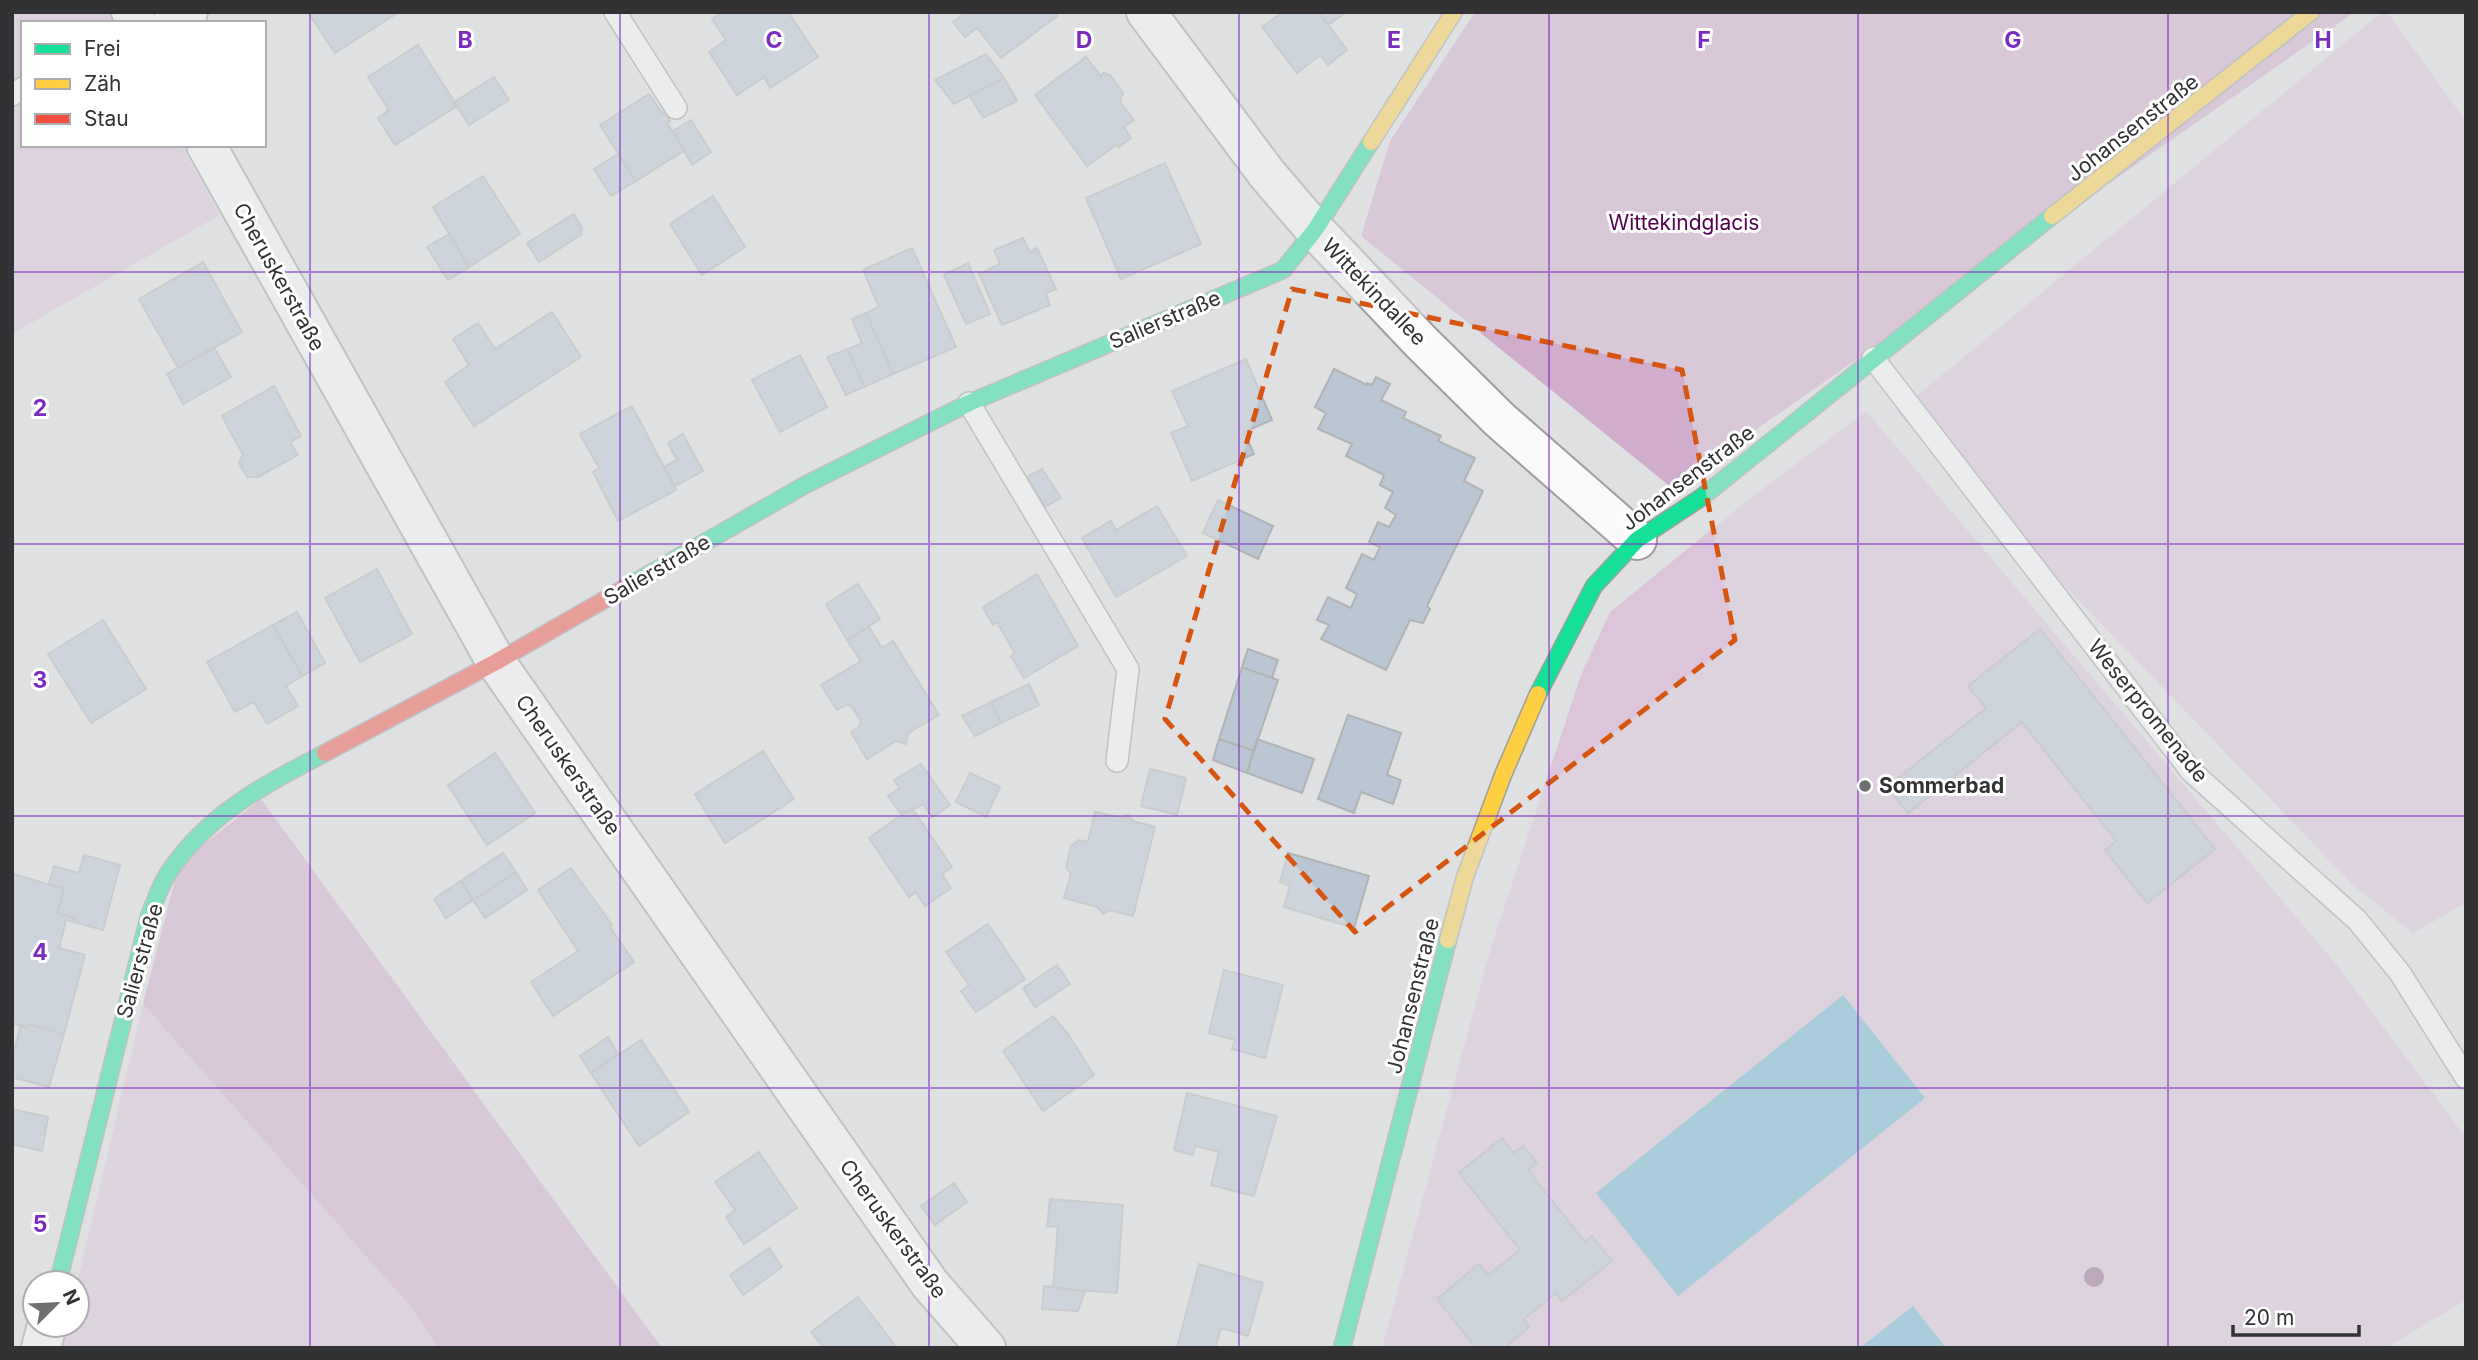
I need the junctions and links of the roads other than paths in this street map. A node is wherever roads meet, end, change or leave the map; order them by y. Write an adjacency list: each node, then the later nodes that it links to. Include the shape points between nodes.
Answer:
1 (615, 12): 5 (lane)
2 (1146, 12): 7 (street, Wittekindallee, via 1267,174)
3 (1454, 12): 7 (street, Salierstraße)
4 (2311, 12): 8 (street, Johansenstraße)
5 (677, 108)
6 (206, 147): 11 (street, Cheruskerstraße)
7 (1315, 230): 9 (street, Salierstraße, via 1283,270); 10 (street, Wittekindallee, via 1500,420)
8 (1873, 358): 10 (street, Johansenstraße, via 1702,497); 13 (lane, Weserpromenade, via 2191,771 2357,920 2400,973)
9 (969, 403): 11 (street, Salierstraße, via 805,485); 12 (lane, via 1128,669)
10 (1637, 540): 16 (street, Johansenstraße, via 1594,586 1541,686 1465,877)
11 (496, 662): 14 (street, Salierstraße, via 243,798 194,840 167,874 149,916); 15 (street, Cheruskerstraße, via 930,1284)
12 (1117, 761)
13 (2466, 1078)
14 (61, 1269)
15 (986, 1348)
16 (1342, 1348)

